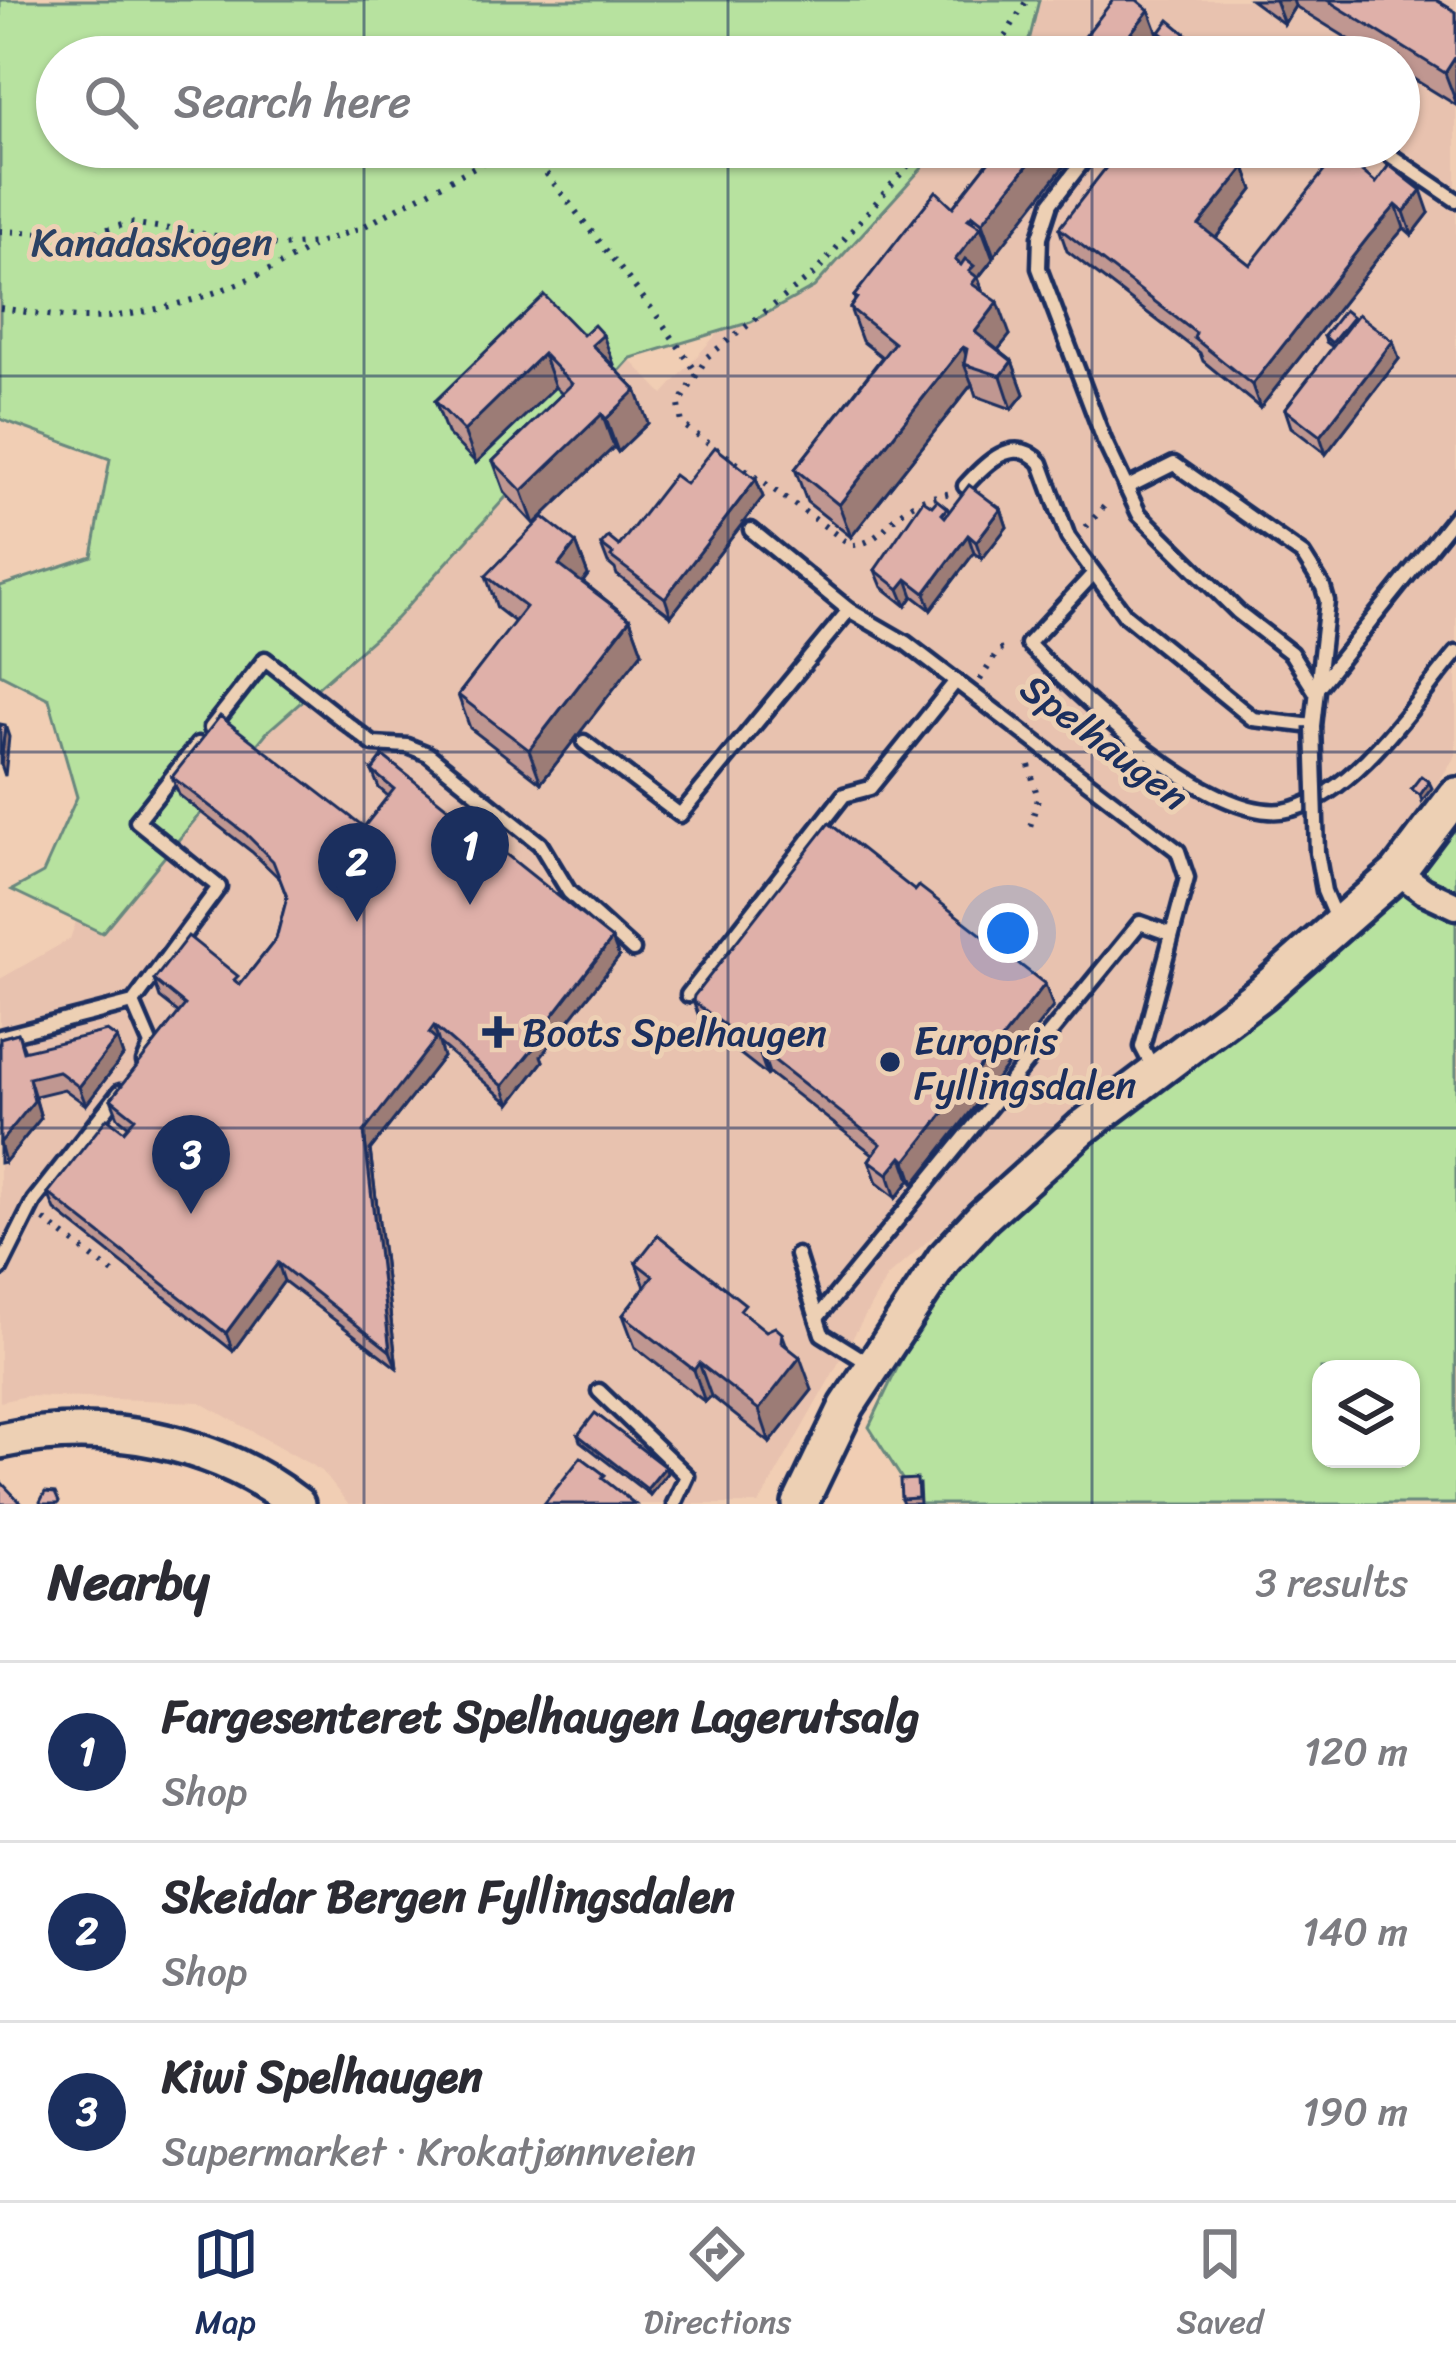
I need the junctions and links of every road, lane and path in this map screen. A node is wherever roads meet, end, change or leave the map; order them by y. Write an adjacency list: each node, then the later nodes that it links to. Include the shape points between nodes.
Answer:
1 (1028, 0): 2 (path)
2 (1006, 36)
3 (472, 168): 10 (path)
4 (541, 168): 12 (path)
5 (906, 168): 12 (path, via 815,273 735,332)
6 (1078, 168): 14 (lane, via 1052,203 1039,268)
7 (1409, 168): 8 (lane)
8 (1456, 200)
9 (0, 232): 10 (path, via 85,235 130,223 282,246)
10 (318, 243): 11 (path, via 272,271 154,310 89,318)
11 (0, 308)
12 (697, 373): 13 (path, via 679,405 682,424 851,545 875,538 916,502)
13 (965, 486): 17 (lane, via 997,455 1033,455)
14 (1126, 488): 17 (path); 23 (lane, via 1139,514 1292,653); 23 (lane, via 1174,464 1303,555 1327,601)
15 (1456, 515): 23 (lane)
16 (752, 530): 19 (lane, Spelhaugen)
17 (1072, 544): 18 (lane)
18 (1093, 574): 20 (lane, Spelhaugen); 25 (lane, via 1125,615 1239,710)
19 (849, 610): 22 (lane, Spelhaugen); 26 (lane, via 680,815)
20 (1028, 644): 21 (lane, Spelhaugen, via 1099,715 1175,770 1274,812 1308,803 1349,776); 24 (path, via 999,650)
21 (1456, 653)
22 (956, 681): 24 (lane, Spelhaugen); 35 (lane, via 870,788 844,795)
23 (1315, 691): 25 (lane)
24 (972, 693): 33 (lane, Spelhaugen, via 1178,851 1187,878)
25 (1313, 726): 32 (lane, bridge, via 1317,852)
26 (584, 742)
27 (1032, 767): 29 (path, via 1038,799)
28 (1456, 794): 30 (main road)
29 (1030, 830)
30 (1398, 872): 31 (street); 32 (main road)
31 (1456, 906)
32 (1339, 925): 38 (main road)
33 (1172, 934): 38 (lane, Spelhaugen, via 1142,1047); 43 (lane, via 1140,923)
34 (633, 950): 36 (lane, via 569,892 540,844 428,754 374,744 265,659 137,821 219,887)
35 (688, 995)
36 (133, 1004): 37 (lane); 39 (lane, via 148,1033 148,1056)
37 (0, 1037)
38 (1155, 1073): 44 (main road, via 983,1217)
39 (32, 1205): 41 (lane); 42 (path)
40 (797, 1255): 43 (lane)
41 (0, 1269)
42 (117, 1276)
43 (817, 1318): 44 (lane, via 822,1334)
44 (872, 1365): 49 (main road)
45 (599, 1391): 48 (lane, via 687,1476)
46 (0, 1441): 47 (main road, via 70,1432 149,1438 223,1459)
47 (298, 1504)
48 (674, 1504)
49 (800, 1504)

